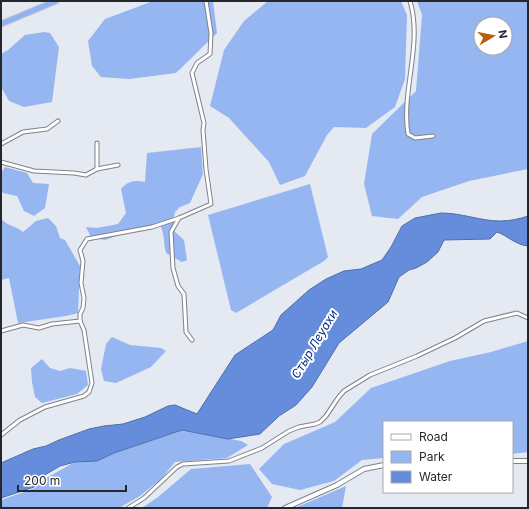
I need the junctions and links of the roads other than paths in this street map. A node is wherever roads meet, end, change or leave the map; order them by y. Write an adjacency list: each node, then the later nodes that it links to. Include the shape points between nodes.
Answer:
1 (56, 1): 4 (highway)
2 (206, 1): 12 (street, via 211,32 210,54 197,63 192,72 203,119 211,204)
3 (410, 1): 6 (street, via 414,41 407,95 407,129 408,134 415,138)
4 (1, 24)
5 (58, 121): 8 (street, via 47,129 23,132)
6 (433, 136)
7 (97, 143): 11 (street)
8 (1, 144)
9 (1, 162): 11 (street, via 34,171 86,175)
10 (118, 165): 11 (street)
11 (97, 169)
12 (179, 218): 14 (street, via 152,227 87,239 80,250 83,261 81,283 84,298); 16 (street, via 171,232 172,268 178,286 184,294 186,332)
13 (528, 318): 21 (street, via 517,313 484,321 424,353 370,375 344,390 320,422 289,431 262,448 229,461 183,464 144,498)
14 (80, 321): 15 (street, via 38,328 23,325); 17 (street, via 84,330 92,383 89,392 20,420)
15 (1, 331)
16 (192, 340)
17 (1, 436)
18 (513, 461): 19 (main road)
19 (528, 461)
20 (383, 465): 22 (main road, via 364,469 337,485)
21 (128, 508)
22 (285, 508)

